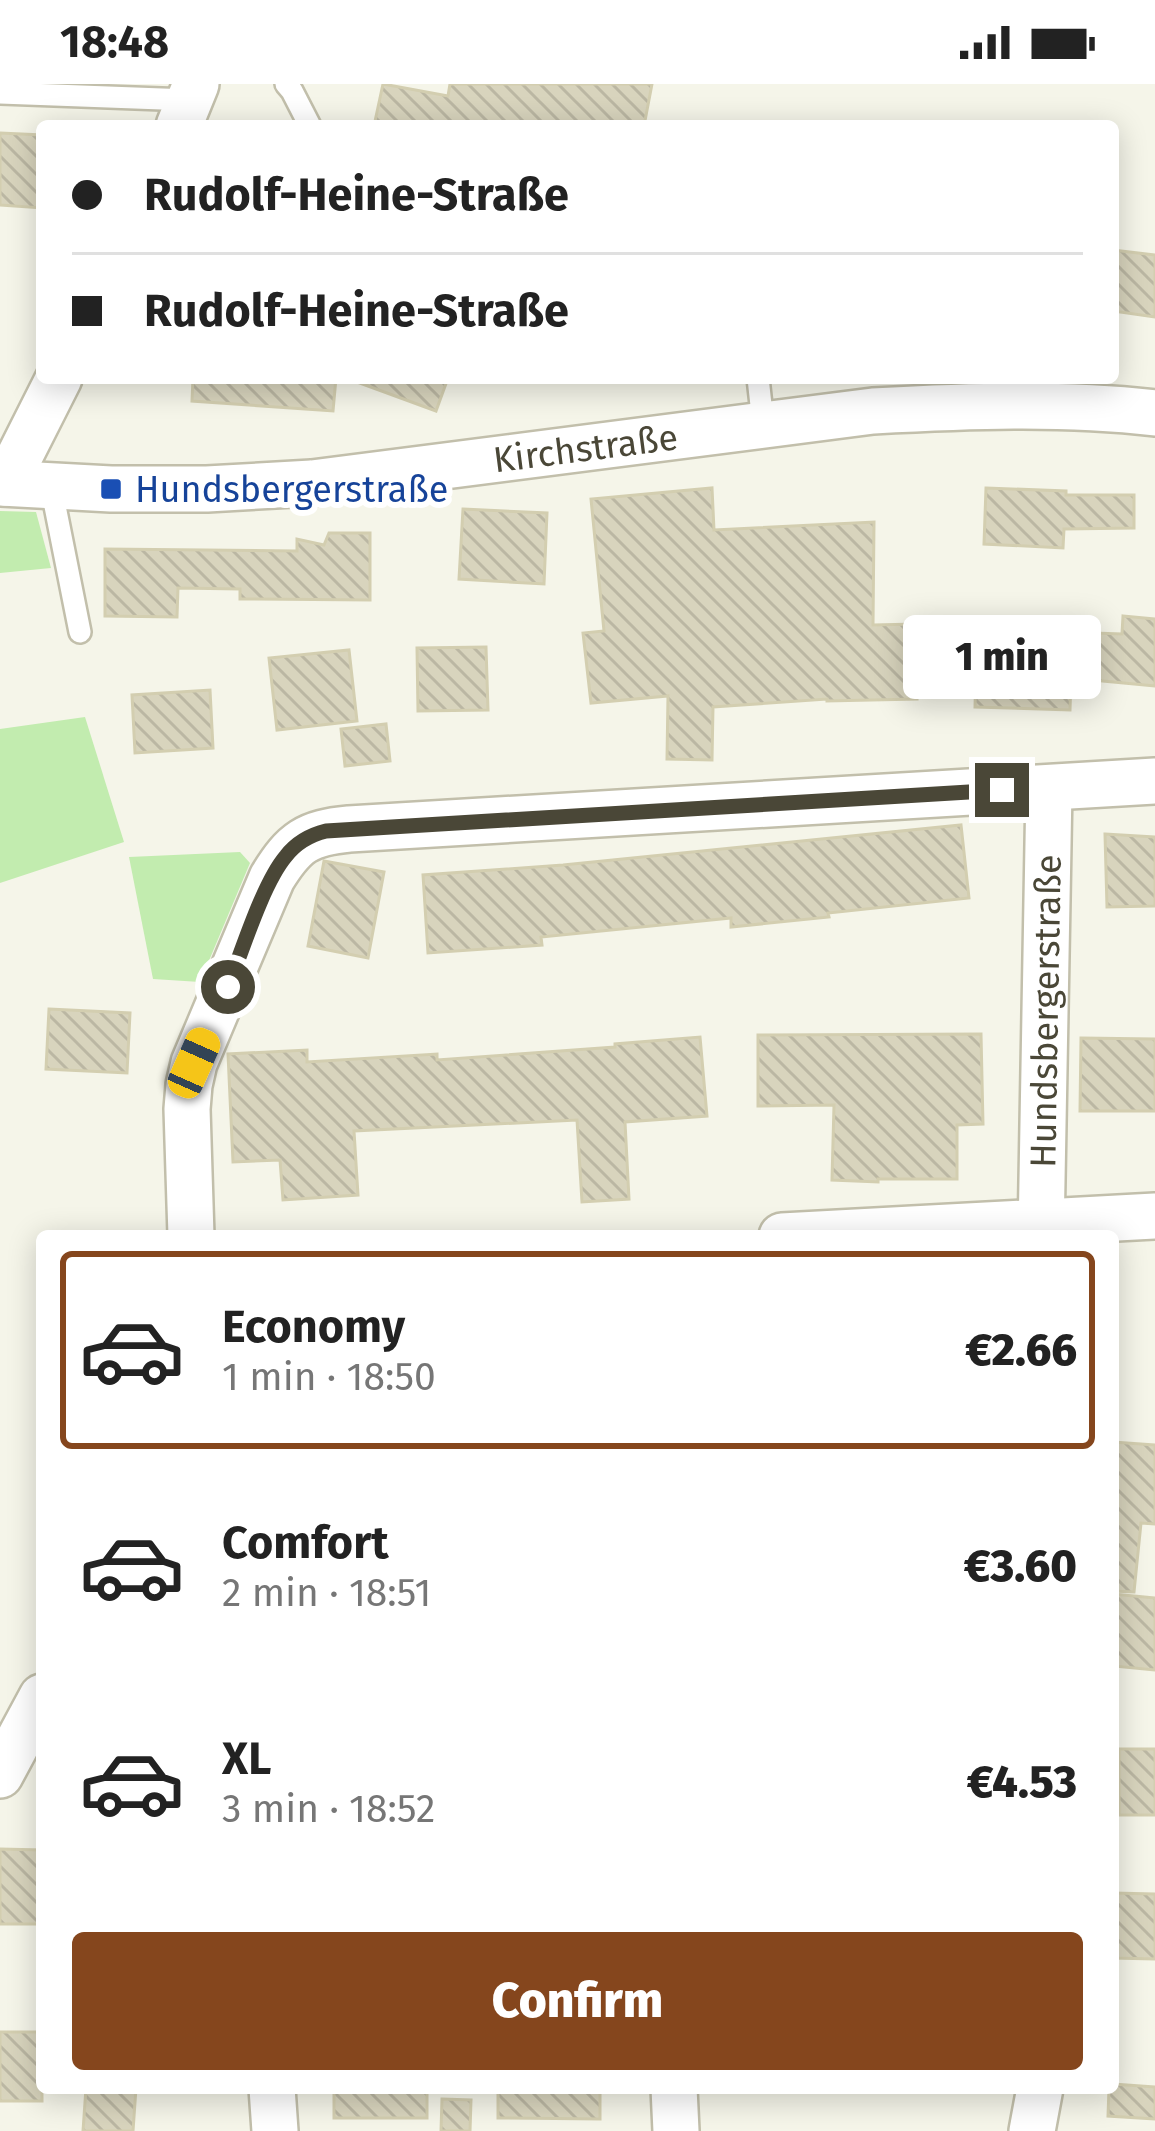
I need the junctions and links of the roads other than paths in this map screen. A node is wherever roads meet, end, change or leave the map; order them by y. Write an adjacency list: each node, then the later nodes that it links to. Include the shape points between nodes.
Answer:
1 (286, 84): 4 (lane)
2 (0, 93): 3 (lane)
3 (188, 103)
4 (307, 120)
5 (57, 384): 9 (street)
6 (759, 384): 8 (lane)
7 (1155, 413): 8 (street, Kirchstraße, via 958,407)
8 (763, 424): 9 (street, Kirchstraße, via 312,483)
9 (19, 484): 10 (lane)
10 (80, 632)
11 (1155, 782): 12 (street)
12 (1049, 788): 14 (street, Hundsbergerstraße); 15 (street, via 309,836 272,878 194,1063 187,1109)
13 (1155, 1216): 14 (street)
14 (1041, 1229): 16 (street)
15 (191, 1230)
16 (1004, 1230)
17 (36, 1708): 18 (street)
18 (0, 1775)
19 (272, 2094): 22 (street)
20 (674, 2094): 23 (street)
21 (1039, 2094): 24 (street)
22 (275, 2131)
23 (676, 2131)
24 (1032, 2131)

